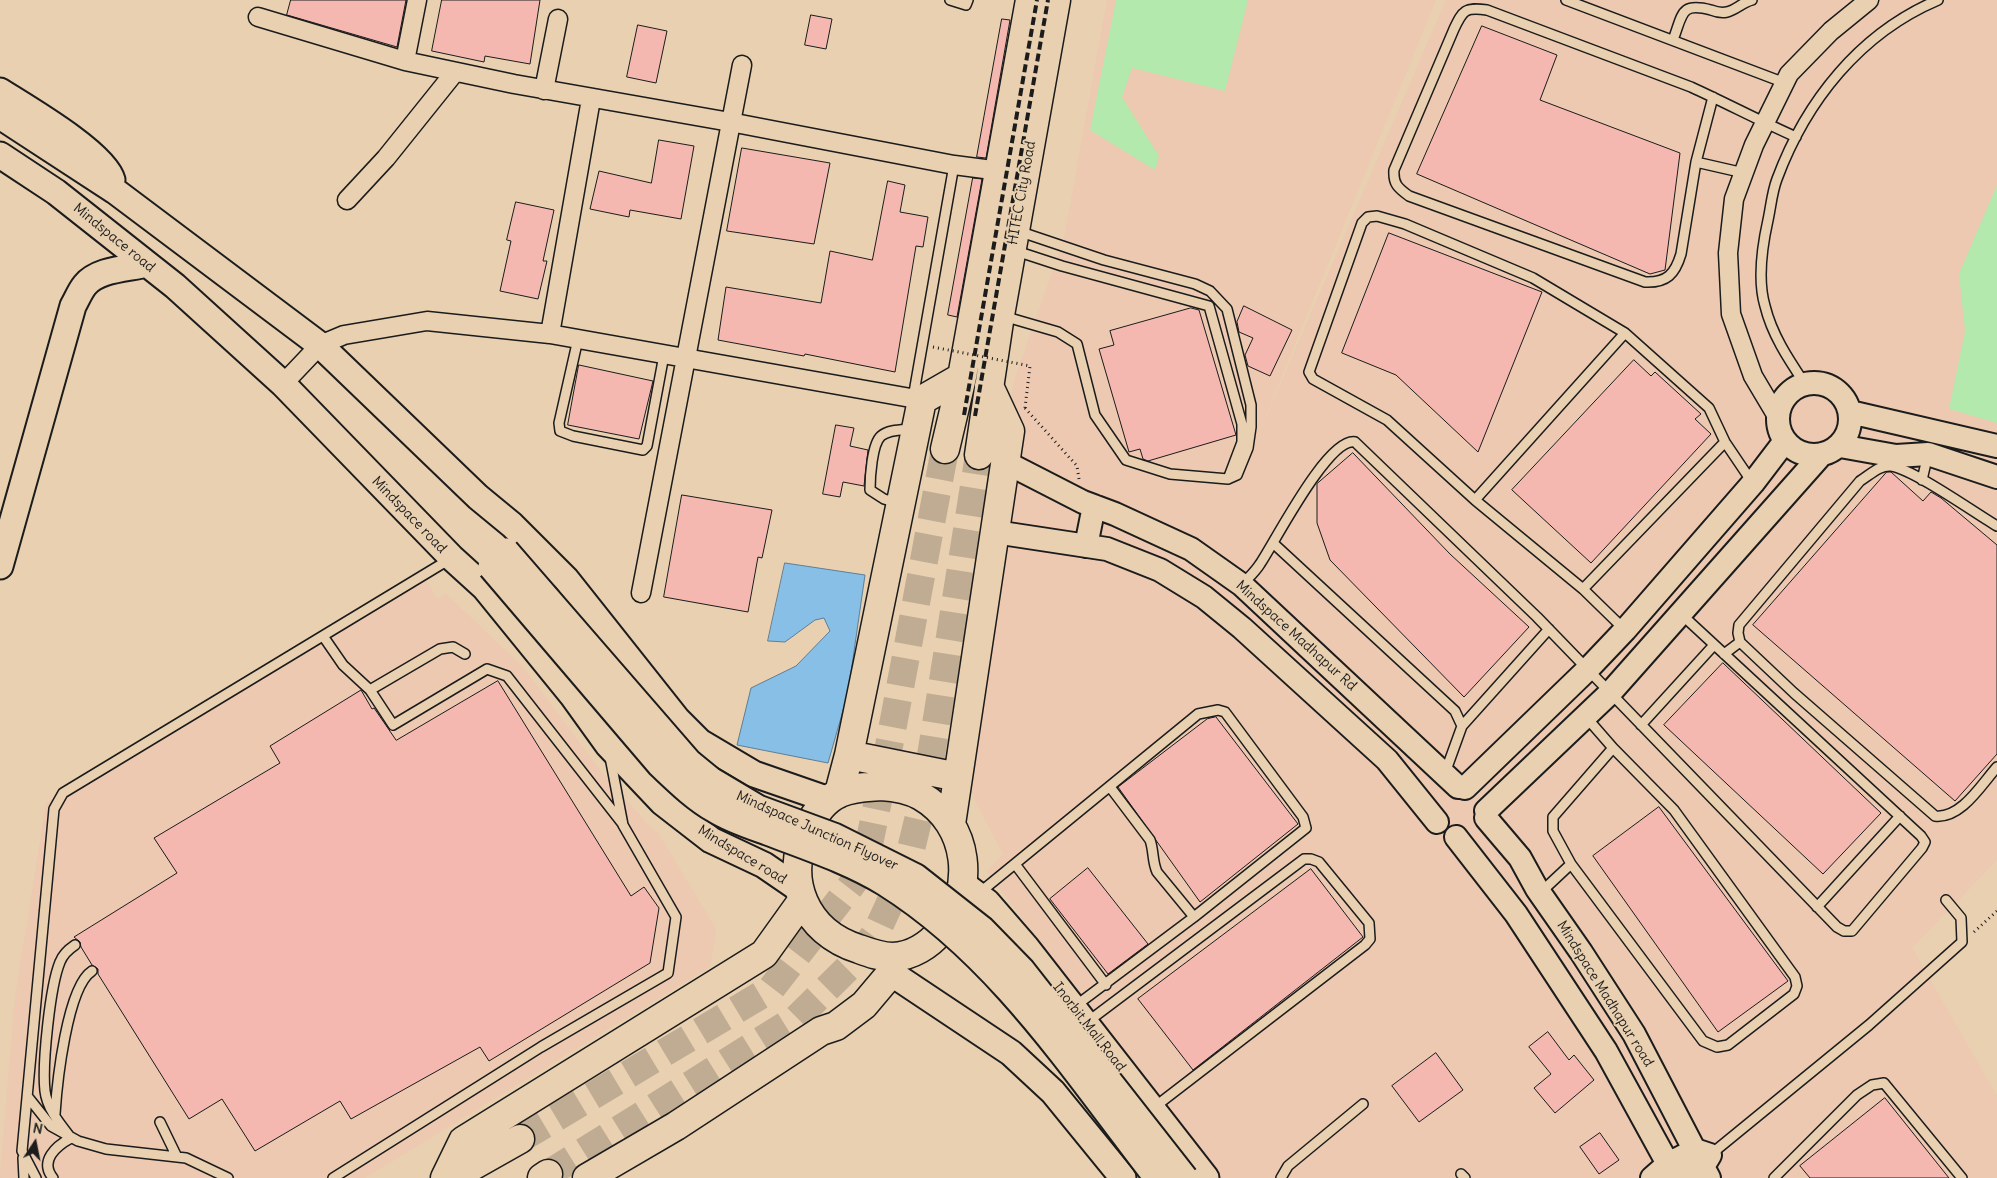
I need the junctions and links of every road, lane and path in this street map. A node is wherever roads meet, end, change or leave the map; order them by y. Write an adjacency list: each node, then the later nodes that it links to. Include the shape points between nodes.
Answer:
1 (417, 0): 13 (street)
2 (950, 0): 3 (lane, via 966,5)
3 (968, 0)
4 (1030, 0): 28 (main road, HITEC City Road)
5 (1056, 0): 32 (main road, HITEC City Road)
6 (1566, 0): 12 (lane)
7 (1752, 0): 12 (lane, via 1728,12 1698,6 1690,8 1684,13)
8 (1869, 0): 16 (street, via 1830,31 1789,74)
9 (1938, 0): 24 (lane, via 1891,24 1837,72 1805,118)
10 (258, 17): 13 (street)
11 (558, 19): 17 (street)
12 (1673, 40): 16 (lane)
13 (405, 61): 15 (street)
14 (742, 66): 23 (street)
15 (455, 72): 17 (street); 31 (street, via 386,158)
16 (1785, 83): 22 (street)
17 (544, 90): 20 (street)
18 (0, 91): 30 (main road, via 90,152 110,174)
19 (1713, 98): 22 (lane); 26 (lane); 26 (lane, via 1487,10 1469,9 1462,13 1454,29 1394,170 1394,180 1397,187 1409,196 1645,282 1658,282 1668,277 1679,261)
20 (591, 99): 23 (street); 36 (street)
21 (0, 116): 30 (main road)
22 (1764, 121): 24 (lane); 29 (street)
23 (730, 122): 27 (street); 41 (street)
24 (1796, 137): 44 (lane, via 1777,180 1763,243 1761,278 1765,306 1779,342)
25 (0, 155): 33 (main road, Mindspace road, via 56,192)
26 (1696, 162): 29 (lane)
27 (954, 165): 28 (street); 46 (lane)
28 (1000, 171): 42 (main road, HITEC City Road)
29 (1744, 173): 48 (street, via 1734,200 1728,253 1730,314 1753,376)
30 (115, 190): 38 (main road)
31 (347, 200)
32 (1014, 240): 34 (main road, HITEC City Road); 60 (lane, via 1062,266 1209,306 1242,424 1242,442); 60 (lane, via 1195,284 1210,291 1227,309 1252,405 1248,448 1237,476)
33 (147, 264): 43 (main road, Mindspace road); 74 (main road, via 102,272 85,284 73,306)
34 (1000, 315): 45 (main road, HITEC City Road); 60 (lane, via 1053,330 1076,344 1096,415 1126,460 1170,474)
35 (1624, 333): 51 (lane, via 1709,408); 64 (lane); 64 (lane, via 1533,278 1405,224 1377,216 1368,217 1362,223 1309,372 1322,385 1387,420)
36 (550, 334): 37 (street); 38 (street, via 427,321 354,331)
37 (578, 339): 40 (street); 40 (lane, via 560,430 573,436 643,450 647,446)
38 (320, 345): 43 (street); 63 (main road)
39 (934, 346): 58 (path, bridge, via 1030,366 1025,408)
40 (664, 355): 41 (street)
41 (684, 358): 46 (street); 78 (street)
42 (962, 377): 46 (main road); 53 (main road, HITEC City Road)
43 (283, 384): 72 (main road, Mindspace road)
44 (1806, 384): 47 (street, via 1820,383 1834,388 1845,398); 48 (street, via 1792,391 1782,403)
45 (989, 386): 56 (main road, HITEC City Road); 57 (main road, via 1010,430)
46 (917, 399): 49 (main road)
47 (1850, 412): 52 (street); 54 (street, via 1849,430)
48 (1778, 418): 50 (street)
49 (916, 428): 65 (main road); 65 (lane, via 892,430 882,435 876,444 870,490)
50 (1785, 441): 54 (street, via 1802,453); 62 (street)
51 (1726, 442): 62 (lane); 77 (lane)
52 (1997, 446)
53 (945, 449)
54 (1831, 450): 55 (street, via 1896,456); 79 (street)
55 (1928, 454): 59 (street); 61 (lane)
56 (979, 455)
57 (1006, 462): 66 (street, Mindspace Madhapur Rd); 68 (main road)
58 (1077, 466)
59 (1997, 477)
60 (1228, 478)
61 (1922, 480): 67 (lane); 83 (lane, via 1892,466 1879,468 1860,480 1739,625)
62 (1753, 483): 81 (street)
63 (478, 497): 73 (main road, Mindspace Junction Flyover); 100 (main road, via 566,578 677,719 700,742 754,774)
64 (1475, 500): 77 (lane)
65 (900, 504): 95 (main road)
66 (1094, 506): 69 (street, Mindspace Madhapur Rd); 71 (street)
67 (1997, 526)
68 (995, 532): 71 (street); 97 (main road)
69 (1160, 535): 75 (street); 76 (street, Mindspace Madhapur Rd, via 1191,549)
70 (1273, 542): 76 (lane, via 1259,566); 80 (lane, via 1319,468 1344,444 1355,442); 92 (lane, via 1455,711)
71 (1086, 546): 75 (street, via 1107,549)
72 (446, 553): 73 (main road, Mindspace Junction Flyover); 82 (lane); 93 (main road, Mindspace road, via 485,588)
73 (498, 559): 143 (main road, Mindspace Junction Flyover, bridge, via 660,764 691,794 716,811 814,850 882,882 960,938 991,968 1035,1021); 144 (main road, Mindspace Junction Flyover, bridge, via 689,762 711,780 758,808 834,836 916,877 982,929 1022,970)
74 (0, 566)
75 (1152, 567): 103 (street, via 1204,597 1242,628 1387,760)
76 (1242, 585): 98 (street, Mindspace Madhapur Rd)
77 (1583, 589): 81 (lane)
78 (641, 593)
79 (1679, 613): 84 (lane); 89 (street)
80 (1549, 629): 87 (lane); 92 (lane)
81 (1625, 630): 87 (street)
82 (324, 636): 88 (lane, via 343,665); 122 (lane, via 62,793 54,809)
83 (1740, 642): 86 (lane); 96 (lane, via 1935,816 1944,817 1958,809)
84 (1714, 645): 86 (lane); 91 (lane)
85 (465, 654): 88 (lane, via 453,646 440,649)
86 (1724, 654): 102 (lane)
87 (1587, 670): 89 (lane); 98 (street)
88 (370, 690): 105 (lane, via 392,724 487,669 508,676)
89 (1610, 693): 90 (street); 91 (lane)
90 (1586, 717): 94 (lane); 101 (street)
91 (1641, 725): 113 (lane)
92 (1462, 726): 98 (lane)
93 (608, 744): 105 (lane); 111 (main road, Mindspace road, via 662,802 711,840 764,866)
94 (1613, 748): 108 (lane, via 1553,817 1553,831); 108 (lane, via 1674,810 1795,977 1797,986 1794,994 1728,1045 1709,1045)
95 (849, 755): 97 (main road); 100 (main road)
96 (1997, 767)
97 (958, 777): 104 (main road)
98 (1456, 783): 101 (street, via 1474,790 1485,802); 103 (street, via 1439,799)
99 (1110, 787): 107 (lane); 115 (lane, via 1150,840 1153,863 1158,872); 115 (lane, via 1198,714 1218,710 1224,712 1303,816 1306,828)
100 (834, 797): 104 (main road, via 881,786 902,788 938,808); 111 (main road, via 818,810 800,845 796,867)
101 (1486, 815): 106 (street, via 1482,827 1475,834 1466,838); 110 (street, Mindspace Madhapur road, via 1520,858)
102 (1900, 816): 113 (lane); 113 (lane, via 1925,842 1852,931 1837,927)
103 (1437, 822): 106 (street, via 1445,832)
104 (951, 824): 109 (main road, via 960,843)
105 (623, 825): 138 (lane, via 676,916 668,973 541,1047)
106 (1456, 837): 133 (street, via 1516,914 1606,1051)
107 (1015, 864): 109 (lane); 120 (lane)
108 (1571, 864): 110 (lane)
109 (971, 889): 118 (main road, via 959,900 949,921 932,941); 121 (main road, Inorbit Mall Road, via 1026,947)
110 (1540, 893): 131 (street, Mindspace Madhapur road, via 1634,1034)
111 (800, 895): 118 (main road, via 825,931 847,945); 139 (main road, via 764,954 463,1141)
112 (1946, 900): 116 (lane, via 1961,918)
113 (1816, 906)
114 (1997, 911): 116 (path)
115 (1194, 917): 120 (lane)
116 (1962, 942): 131 (lane, via 1869,1025)
117 (75, 945): 125 (lane, via 60,961 48,1036 45,1093)
118 (887, 962): 141 (main road, via 825,1016 821,1031 676,1126); 142 (main road, via 1012,1053 1053,1092)
119 (92, 971): 125 (lane, via 85,975 78,989 67,1026)
120 (1106, 985): 121 (lane)
121 (1079, 1015): 124 (main road, Inorbit Mall Road); 124 (lane, via 1304,859 1319,862 1369,923 1370,939 1365,945)
122 (28, 1097): 127 (lane, via 51,1126); 129 (lane)
123 (1363, 1104): 146 (lane, via 1288,1166)
124 (1152, 1109): 145 (main road, Inorbit Mall Road)
125 (55, 1116): 127 (lane)
126 (160, 1122): 130 (lane)
127 (70, 1138): 130 (lane, via 106,1149); 136 (lane, via 50,1154 49,1173)
128 (520, 1139): 140 (main road)
129 (22, 1151): 134 (lane); 135 (lane)
130 (178, 1157): 132 (lane, via 186,1158)
131 (1701, 1165): 133 (street)
132 (208, 1173): 137 (lane)
133 (1664, 1173)
134 (24, 1178)
135 (36, 1178)
136 (53, 1178)
137 (228, 1178)
138 (333, 1178)
139 (445, 1178)
140 (451, 1178)
141 (586, 1178)
142 (1123, 1178)
143 (1157, 1178)
144 (1185, 1178)
145 (1206, 1178)
146 (1281, 1178)
147 (1774, 1178): 148 (lane, via 1857,1095 1872,1085 1884,1083)
148 (1962, 1178)

